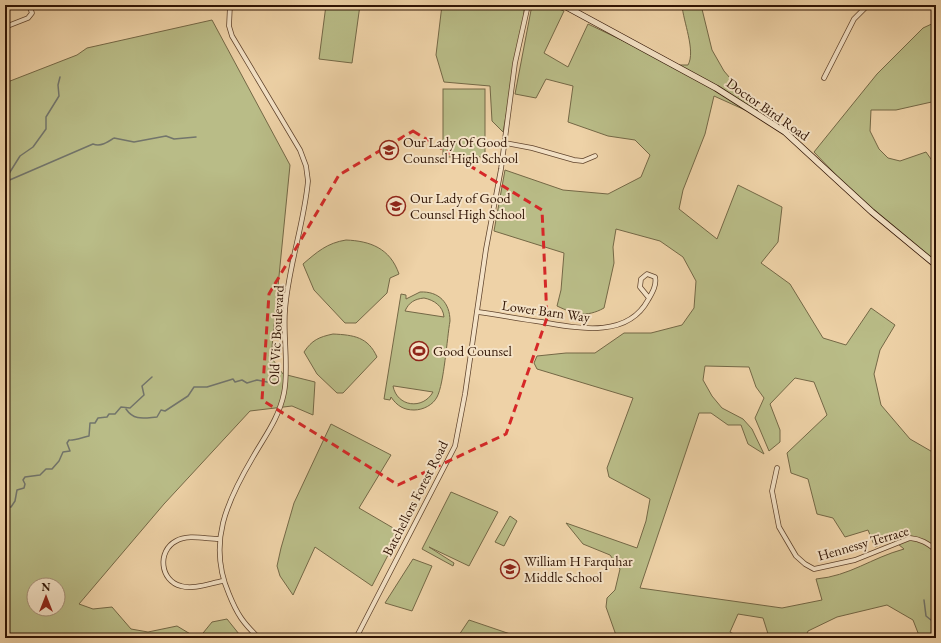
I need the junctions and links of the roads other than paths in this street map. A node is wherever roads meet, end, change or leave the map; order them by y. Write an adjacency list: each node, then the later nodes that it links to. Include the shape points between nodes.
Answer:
1 (29, 5): 6 (street, via 32,13 28,18)
2 (230, 5): 14 (street, Old Vic Boulevard, via 229,26 232,36 300,150 308,180 288,284 284,391 278,414 233,494 223,519)
3 (528, 5): 8 (street, Batchellors Forest Road, via 515,63)
4 (563, 5): 10 (main road, Doctor Bird Road, via 716,88 785,132 872,212)
5 (868, 5): 7 (street, via 854,19)
6 (5, 28)
7 (824, 78)
8 (505, 143): 9 (street, via 574,160 583,161); 12 (street, Batchellors Forest Road)
9 (595, 156)
10 (936, 265)
11 (649, 298): 11 (street, Lower Barn Way, via 656,280 651,274 641,279 640,287); 12 (street, Lower Barn Way, via 633,317 607,328 574,327)
12 (478, 312): 18 (street, Batchellors Forest Road, via 455,446)
13 (777, 468): 15 (street, Hennessy Terrace, via 772,491 779,528 796,556 814,569 855,560 910,538 926,542)
14 (219, 539): 16 (street, Old Vic Boulevard); 16 (street, via 189,538 176,541 166,550 163,562 164,570 172,583 182,587)
15 (936, 550)
16 (223, 581): 17 (street, Old Vic Boulevard, via 244,624)
17 (259, 638)
18 (356, 638)

